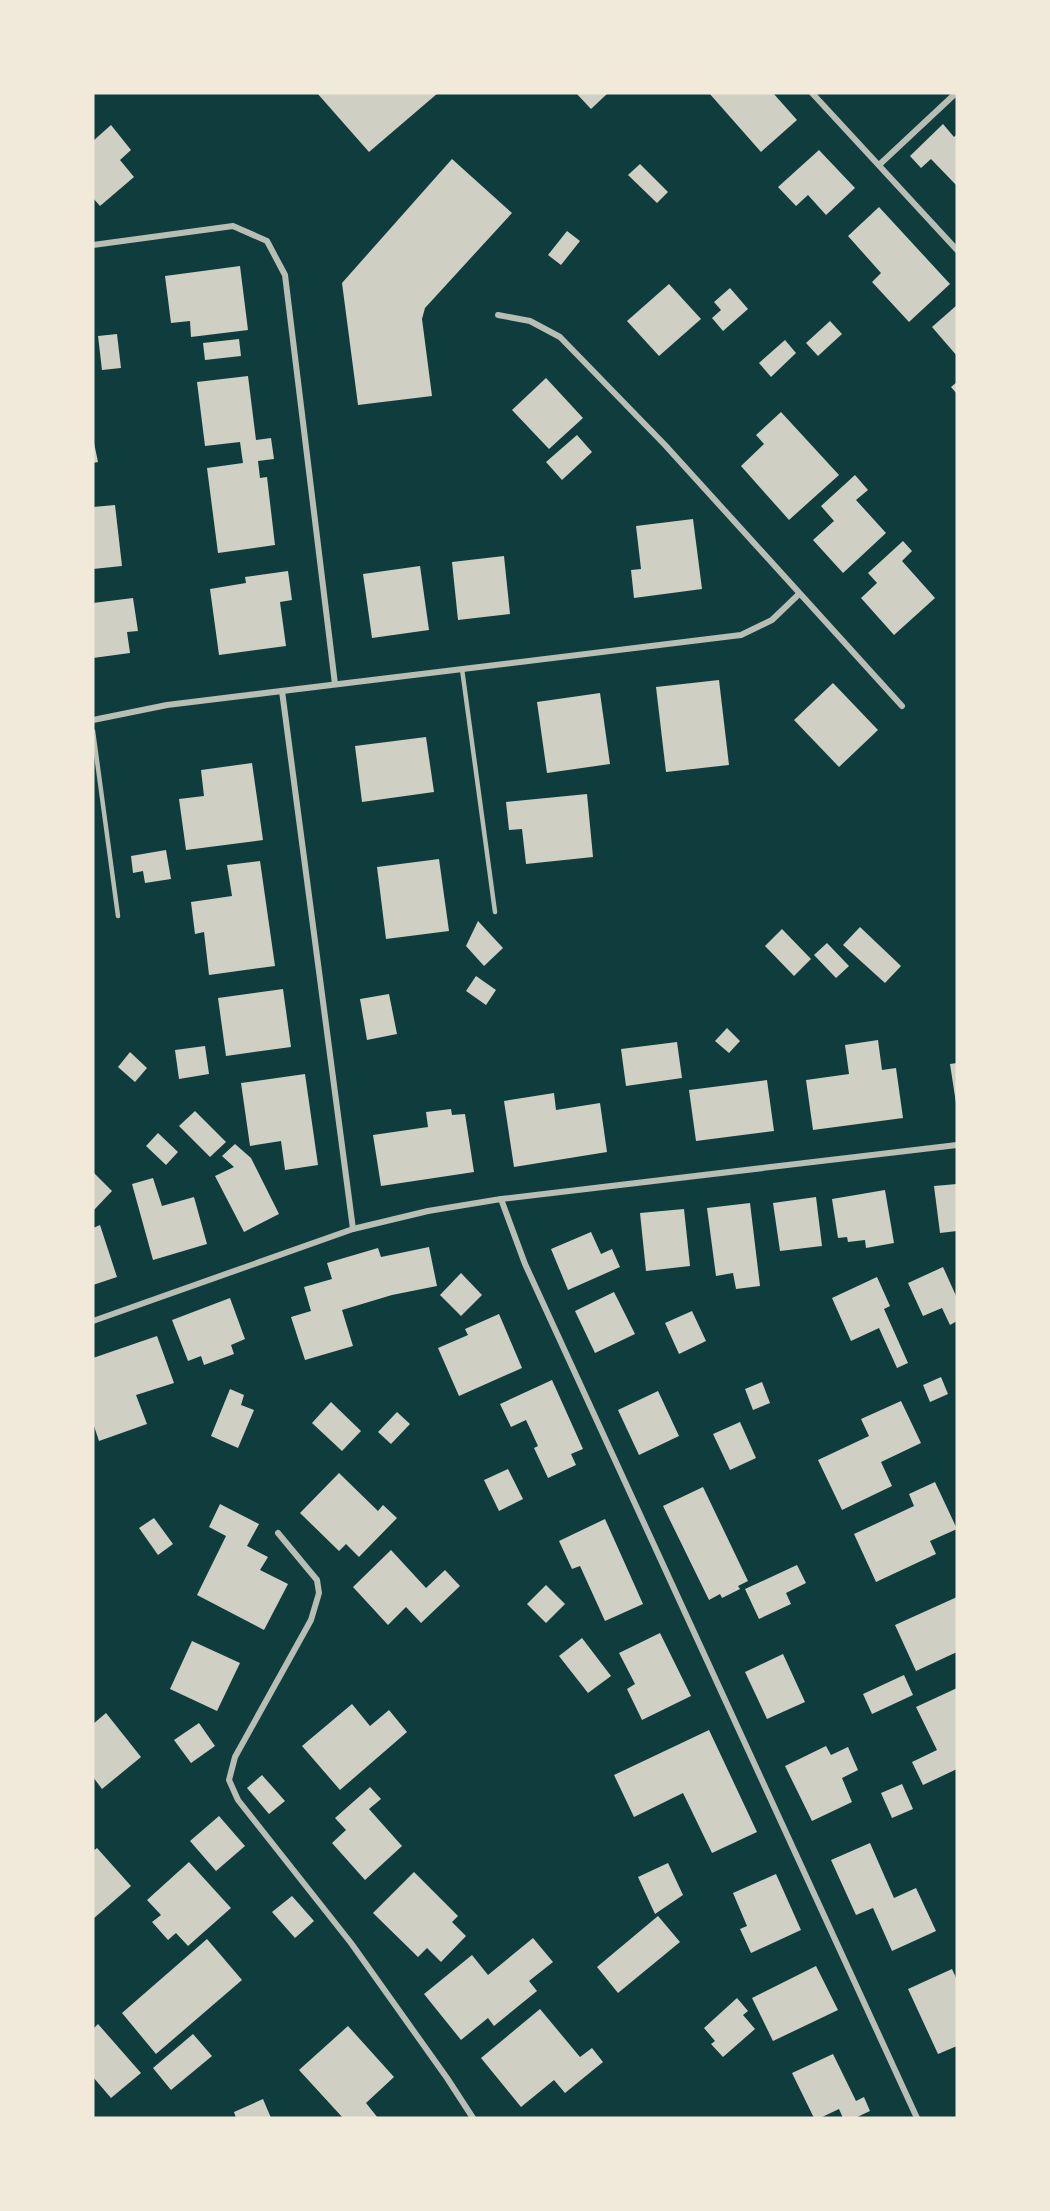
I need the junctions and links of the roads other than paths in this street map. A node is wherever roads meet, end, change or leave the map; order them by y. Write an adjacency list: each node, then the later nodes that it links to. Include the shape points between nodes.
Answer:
1 (812, 93): 3 (street)
2 (956, 93): 3 (street)
3 (879, 165): 5 (street)
4 (93, 245): 9 (street, via 233,226 267,241 285,275)
5 (957, 250)
6 (498, 315): 7 (street, via 530,321 560,337 665,445)
7 (799, 594): 8 (street, via 772,620 741,635); 11 (street)
8 (462, 669): 9 (street); 14 (lane)
9 (335, 684): 10 (street)
10 (282, 691): 12 (street, via 166,705); 18 (street)
11 (902, 706)
12 (93, 720)
13 (93, 731): 15 (lane)
14 (495, 912)
15 (118, 916)
16 (957, 1145): 17 (street)
17 (501, 1199): 18 (street); 22 (street, via 525,1264)
18 (353, 1229): 19 (street)
19 (93, 1321)
20 (278, 1533): 21 (street, via 317,1580 319,1593 311,1620 236,1757 229,1780 238,1800 351,1943)
21 (473, 2118)
22 (918, 2118)

